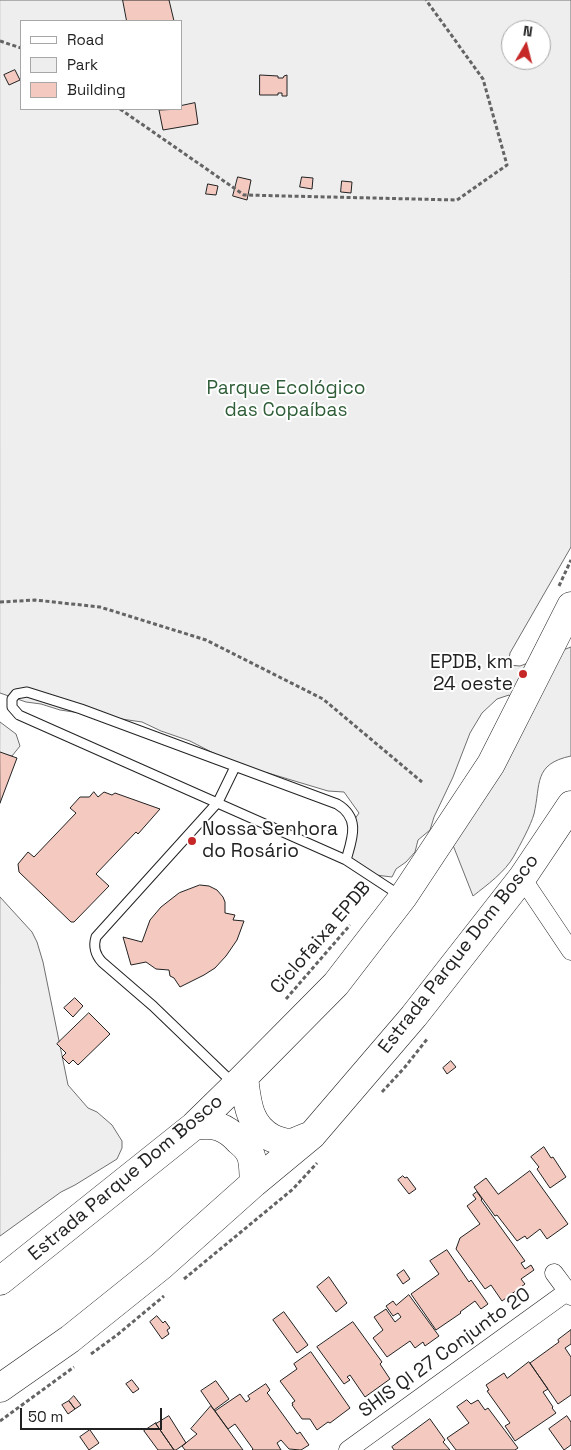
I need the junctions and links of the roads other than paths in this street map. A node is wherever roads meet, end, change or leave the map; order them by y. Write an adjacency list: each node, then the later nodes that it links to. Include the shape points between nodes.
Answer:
1 (565, 596): 7 (main road, Estrada Parque Dom Bosco, via 491,764)
2 (235, 767): 3 (lane); 3 (lane, via 28,692 14,695 12,699 12,707 19,715); 5 (lane, via 343,808 353,829)
3 (218, 802): 5 (lane); 9 (lane, via 96,936 94,949 102,962)
4 (571, 805): 6 (main road, Estrada Parque Dom Bosco)
5 (346, 860): 7 (lane)
6 (522, 878): 8 (street); 11 (main road, Estrada Parque Dom Bosco, via 414,1016)
7 (403, 898): 9 (main road, Estrada Parque Dom Bosco, via 336,984)
8 (571, 950)
9 (240, 1081): 10 (main road, Estrada Parque Dom Bosco); 11 (main road, via 251,1118 267,1135 283,1142 294,1142)
10 (194, 1126): 12 (main road, via 215,1125 232,1133 252,1157); 14 (main road, Estrada Parque Dom Bosco)
11 (312, 1134): 12 (main road, Estrada Parque Dom Bosco)
12 (254, 1183): 16 (main road, Estrada Parque Dom Bosco, via 154,1272 70,1339)
13 (554, 1273): 15 (street)
14 (0, 1281)
15 (569, 1294): 17 (street, SHIS QI 27 Conjunto 20)
16 (0, 1388)
17 (348, 1450)

